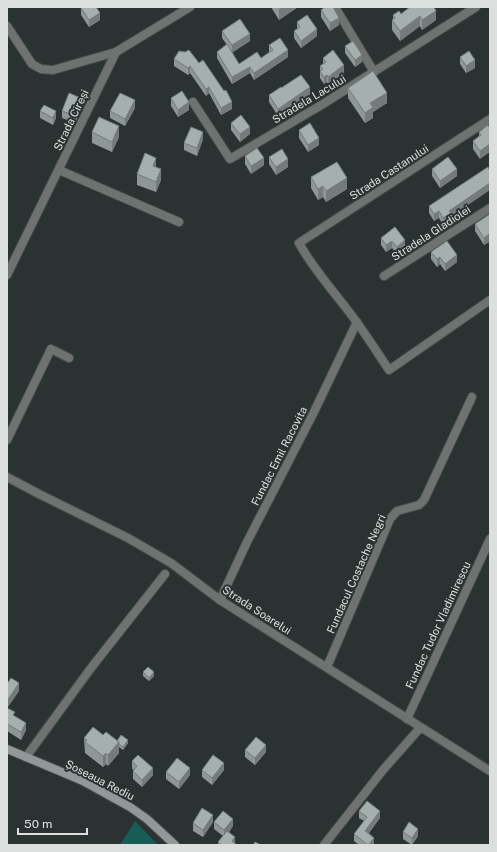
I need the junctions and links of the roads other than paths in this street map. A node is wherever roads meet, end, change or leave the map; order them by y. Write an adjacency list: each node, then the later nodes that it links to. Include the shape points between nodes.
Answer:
1 (190, 7): 5 (street)
2 (335, 7): 6 (street)
3 (476, 7): 6 (street, Stradela Lacului)
4 (7, 26): 5 (street, via 32,64 41,69 53,70)
5 (116, 52): 9 (street, Strada Cireși)
6 (374, 72): 7 (street, Stradela Lacului, via 230,159)
7 (193, 102)
8 (490, 119): 15 (street, Strada Castanului, via 299,243 322,278)
9 (59, 170): 11 (street); 12 (street, Strada Cireși)
10 (490, 208): 13 (street, Stradela Gladiolei)
11 (179, 222)
12 (7, 275)
13 (384, 276)
14 (490, 300): 15 (street, via 389,370)
15 (357, 322): 22 (street, Fundac Emil Racovita, via 314,414 246,542)
16 (69, 358): 18 (street, via 51,350)
17 (472, 397): 23 (street, Fundacul Costache Negri, via 424,500 419,505 397,512 390,519)
18 (7, 440)
19 (7, 477): 22 (street, Strada Soarelui, via 128,538 171,563)
20 (490, 539): 24 (street, Fundac Tudor Vladimirescu)
21 (165, 574): 27 (street)
22 (220, 600): 23 (street, Strada Soarelui)
23 (327, 667): 24 (street, Strada Soarelui)
24 (407, 719): 25 (street, Strada Soarelui)
25 (420, 728): 29 (street, Strada Soarelui); 31 (street)
26 (7, 749): 27 (main road, Șoseaua Rediu)
27 (26, 757): 30 (main road, Șoseaua Rediu, via 83,781 130,807)
28 (490, 760): 29 (street)
29 (488, 770)
30 (175, 845)
31 (324, 845)

